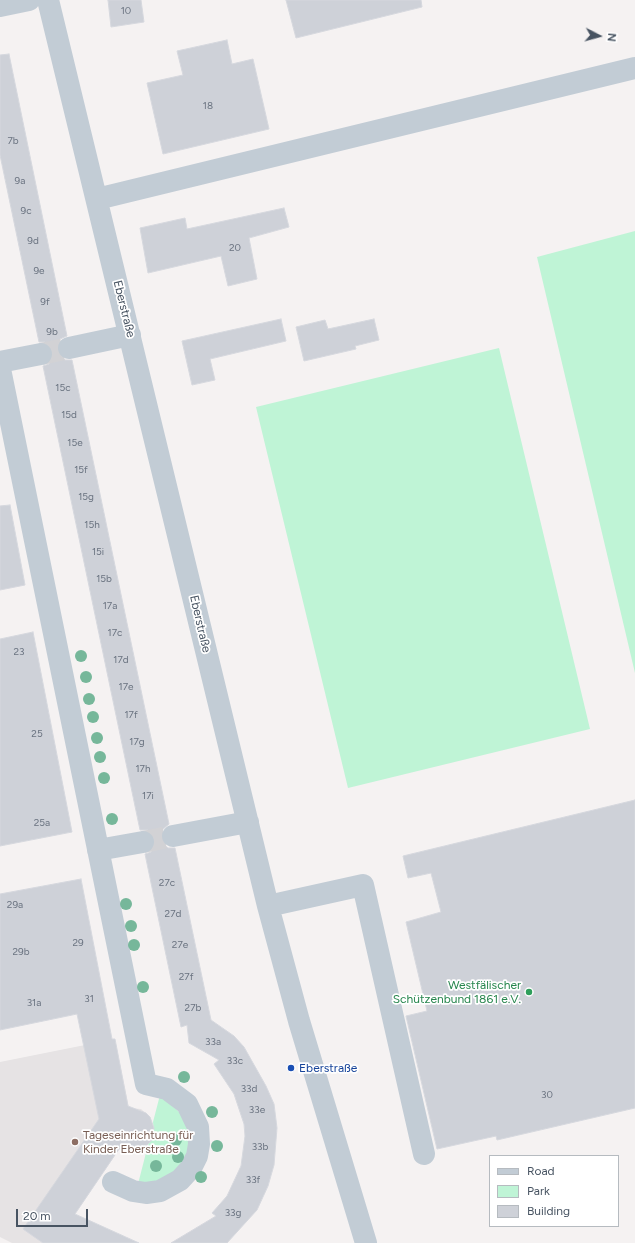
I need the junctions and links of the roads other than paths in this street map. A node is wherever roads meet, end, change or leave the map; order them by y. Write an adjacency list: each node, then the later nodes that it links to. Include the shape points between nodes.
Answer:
1 (28, 0): 3 (street)
2 (48, 0): 5 (street, Eberstraße)
3 (0, 6)
4 (635, 68): 5 (street)
5 (97, 199): 6 (street, Eberstraße)
6 (130, 335): 7 (street); 11 (street, Eberstraße)
7 (69, 348)
8 (41, 354): 9 (street)
9 (0, 362)
10 (0, 369): 14 (street)
11 (248, 822): 12 (street); 15 (street, Eberstraße)
12 (173, 836)
13 (143, 842): 14 (street)
14 (98, 850): 17 (street, via 146,1084 167,1089 188,1104 198,1127 199,1144 191,1168 180,1180 160,1191 133,1191)
15 (268, 906): 16 (street, via 363,885); 18 (street, Eberstraße)
16 (424, 1154)
17 (113, 1182)
18 (366, 1243)

